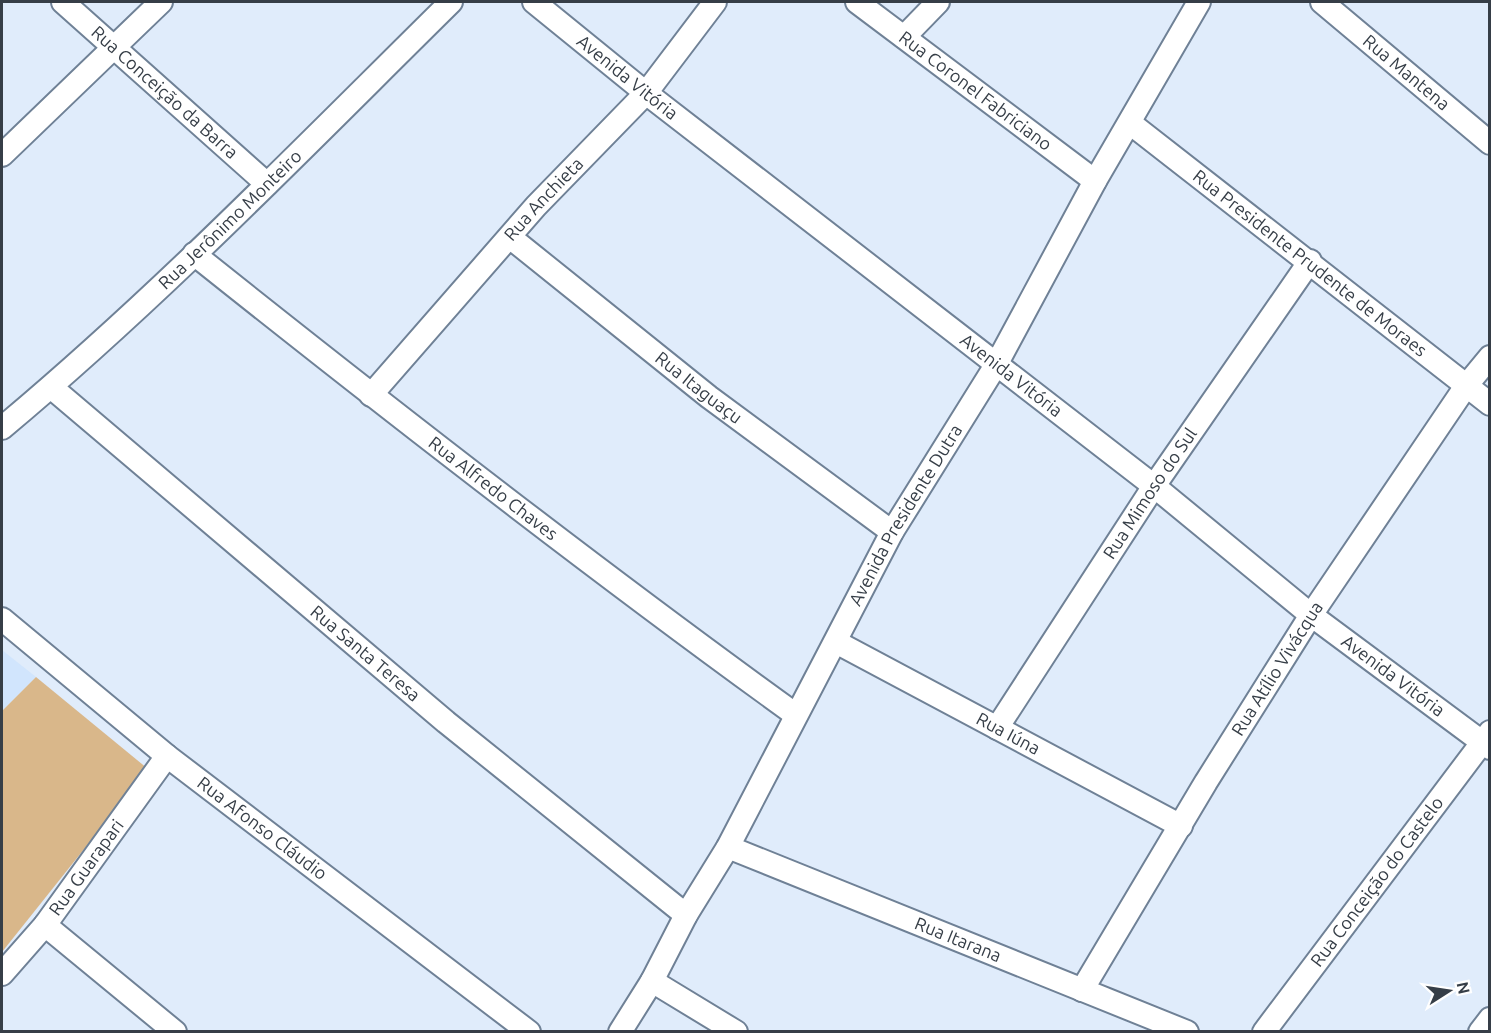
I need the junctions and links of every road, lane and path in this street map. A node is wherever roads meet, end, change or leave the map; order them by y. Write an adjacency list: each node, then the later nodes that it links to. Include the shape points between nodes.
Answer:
1 (63, 2): 11 (street, Rua Conceição da Barra)
2 (161, 2): 11 (street)
3 (451, 2): 17 (street, Rua Jerônimo Monteiro)
4 (534, 2): 12 (street, Avenida Vitória)
5 (715, 2): 12 (street, Rua Anchieta)
6 (857, 2): 10 (street, Rua Coronel Fabriciano)
7 (938, 2): 10 (street)
8 (1199, 2): 13 (street, Avenida Presidente Dutra)
9 (1322, 2): 14 (street, Rua Mantena)
10 (904, 37): 16 (street, Rua Coronel Fabriciano)
11 (116, 47): 15 (street); 17 (street, Rua Conceição da Barra)
12 (646, 93): 18 (street, Rua Anchieta, via 536,206); 22 (street, Avenida Vitória)
13 (1130, 123): 16 (street, Avenida Presidente Dutra); 20 (street, Rua Presidente Prudente de Moraes)
14 (1490, 143)
15 (2, 155)
16 (1095, 182): 22 (street, Avenida Presidente Dutra)
17 (267, 184): 19 (street, Rua Jerônimo Monteiro)
18 (511, 238): 25 (street, Rua Anchieta); 29 (street, Rua Itaguaçu, via 709,397)
19 (194, 254): 24 (street, Rua Jerônimo Monteiro); 25 (street, Rua Alfredo Chaves)
20 (1310, 261): 23 (street, Rua Presidente Prudente de Moraes); 28 (street, Rua Mimoso do Sul)
21 (1490, 357): 23 (street, Rua Atílio Vivácqua)
22 (996, 364): 28 (street, Avenida Vitória); 29 (street, Avenida Presidente Dutra)
23 (1466, 386): 26 (street, Rua Presidente Prudente de Moraes); 30 (street, Rua Atílio Vivácqua)
24 (51, 387): 27 (street, Rua Jerônimo Monteiro); 39 (street, Rua Santa Teresa, via 446,722)
25 (371, 395): 33 (street, Rua Alfredo Chaves)
26 (1490, 404)
27 (2, 428)
28 (1154, 486): 30 (street, Avenida Vitória); 34 (street, Rua Mimoso do Sul)
29 (892, 532): 32 (street, Avenida Presidente Dutra)
30 (1311, 615): 35 (street, Avenida Vitória); 37 (street, Rua Atílio Vivácqua)
31 (2, 619): 36 (street, Rua Afonso Cláudio)
32 (836, 642): 33 (street, Avenida Presidente Dutra); 34 (street, Rua Iúna)
33 (796, 715): 38 (street, Avenida Presidente Dutra)
34 (997, 728): 37 (street, Rua Iúna)
35 (1487, 740): 50 (street, Rua Conceição do Castelo)
36 (167, 756): 40 (street, Rua Guarapari); 46 (street, Rua Afonso Cláudio)
37 (1181, 826): 43 (street, Rua Atílio Vivácqua)
38 (728, 847): 39 (street, Avenida Presidente Dutra); 43 (street, Rua Itarana)
39 (686, 915): 42 (street, Avenida Presidente Dutra)
40 (45, 925): 41 (street, Rua Guarapari); 45 (street)
41 (2, 974)
42 (652, 981): 47 (street, Avenida Presidente Dutra); 48 (street)
43 (1082, 990): 49 (street, Rua Itarana)
44 (1490, 1019): 51 (street)
45 (175, 1032)
46 (529, 1032)
47 (620, 1032)
48 (736, 1032)
49 (1187, 1032)
50 (1264, 1032)
51 (1480, 1032)

